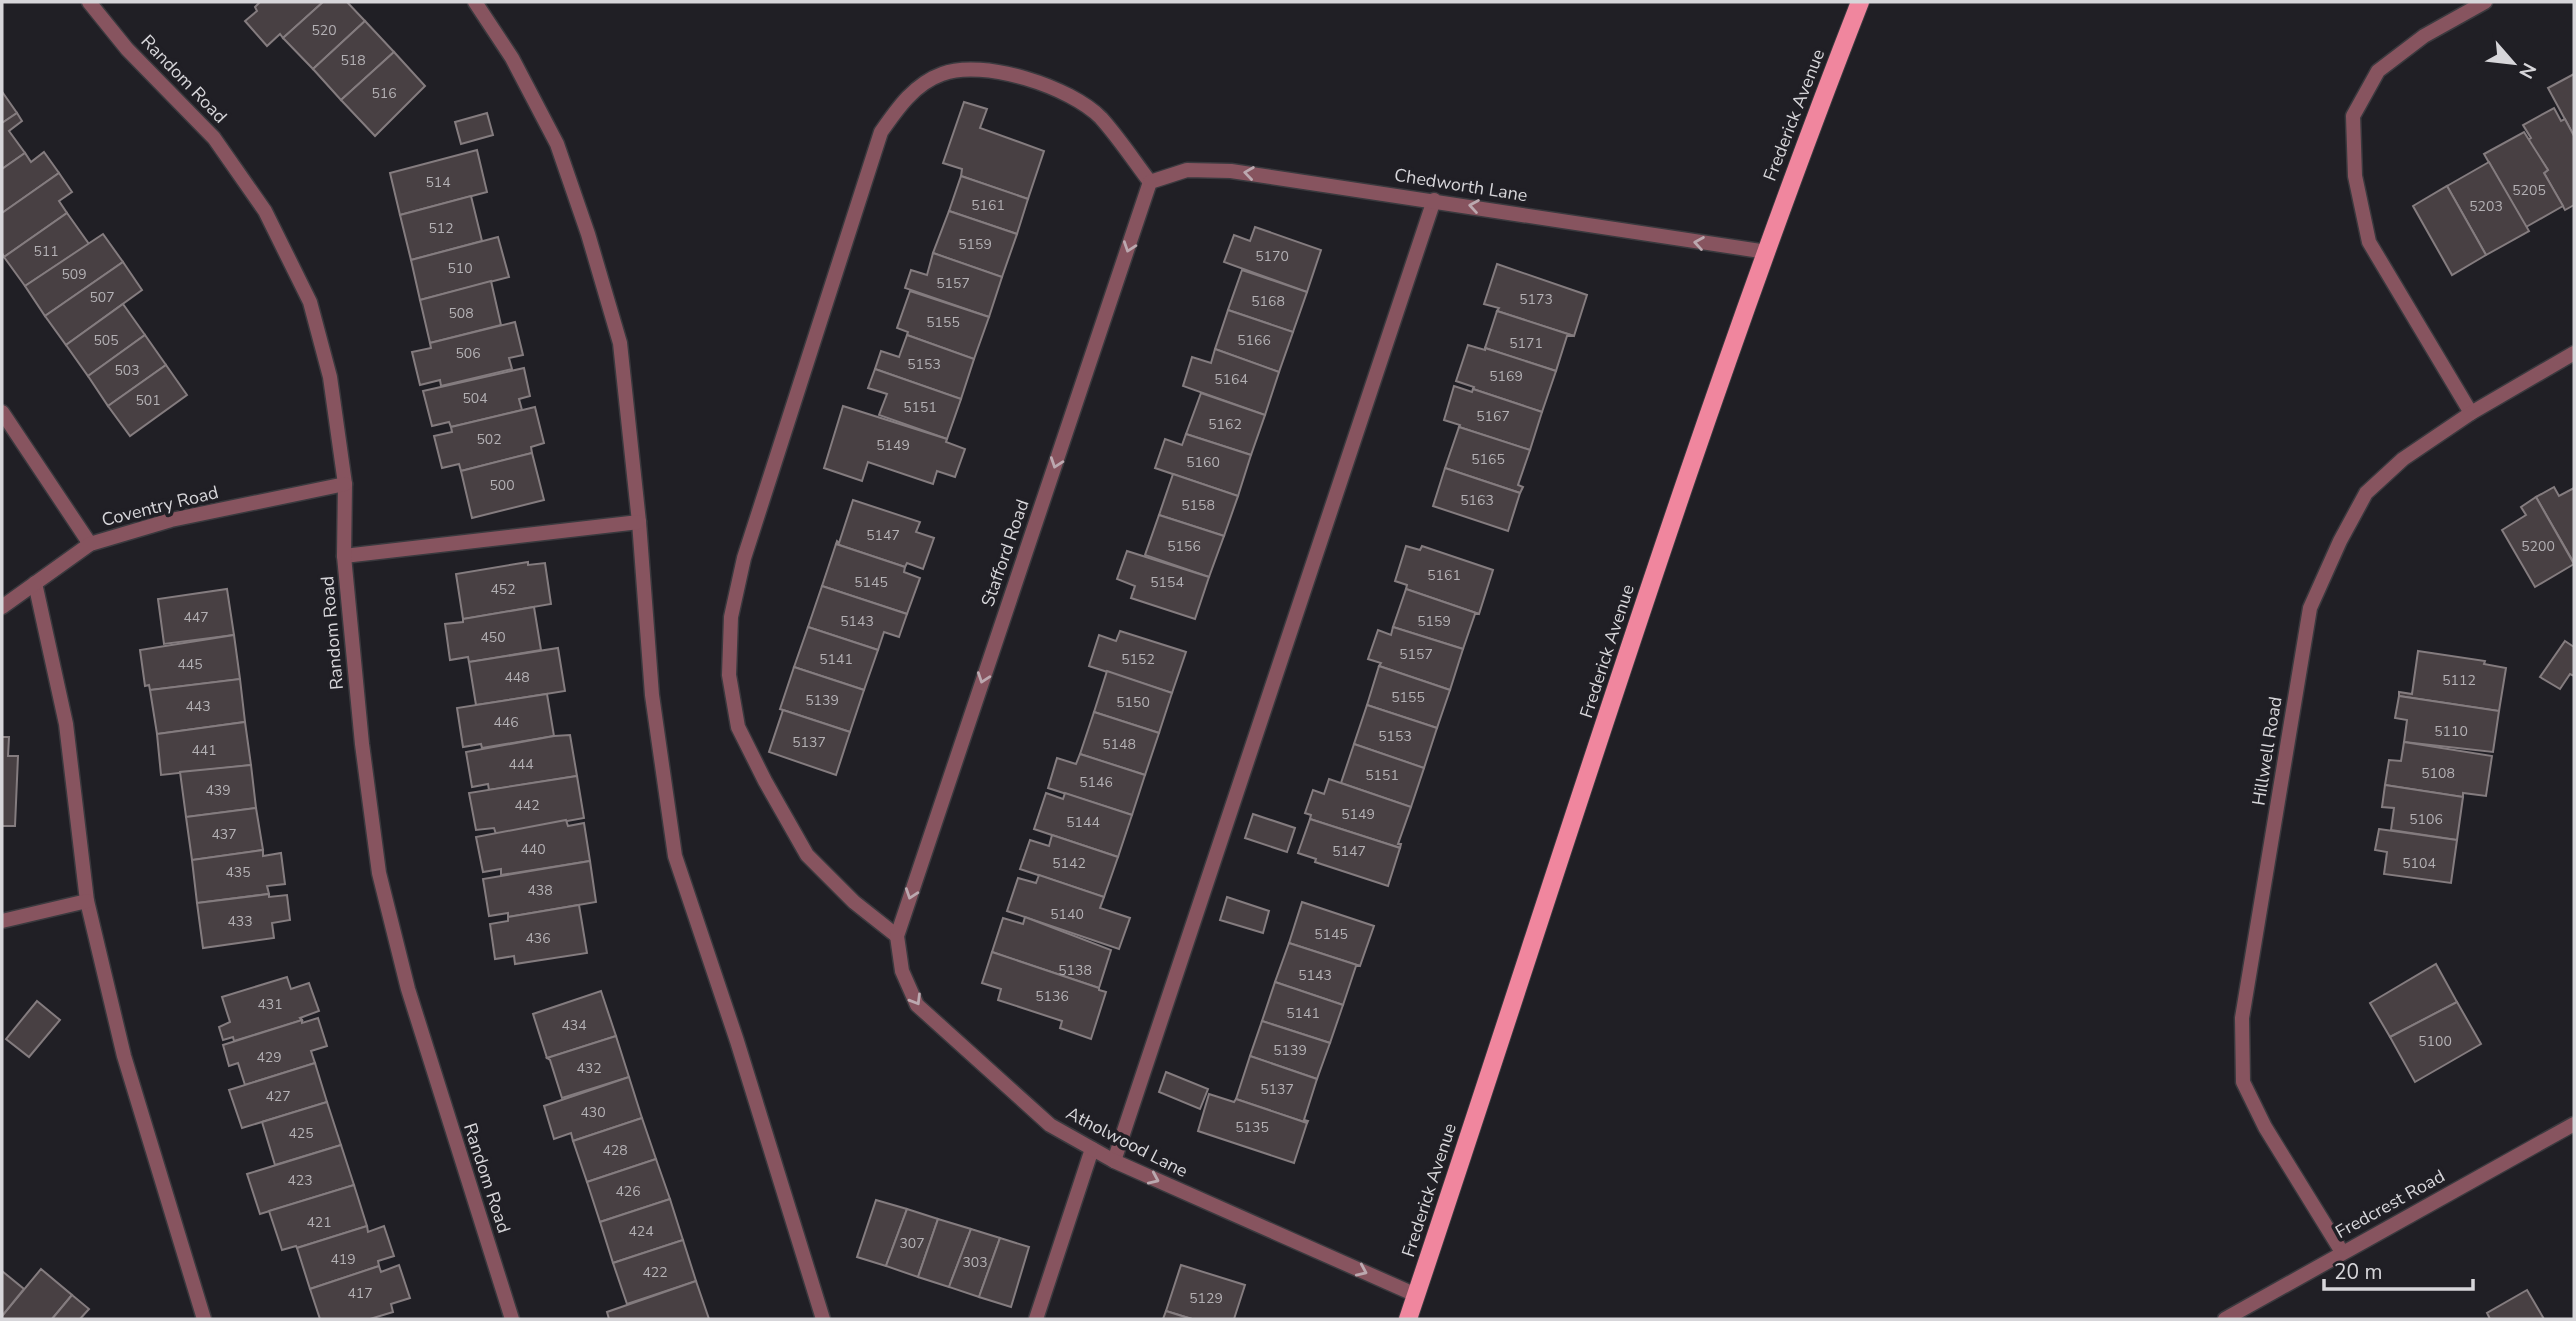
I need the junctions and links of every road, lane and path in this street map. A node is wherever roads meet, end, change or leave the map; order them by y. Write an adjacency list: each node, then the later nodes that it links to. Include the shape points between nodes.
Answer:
1 (89, 2): 11 (street, Random Road, via 127,49 214,138 265,211 310,302 330,377)
2 (475, 2): 12 (street, via 512,58 557,144 588,234 620,343)
3 (1860, 2): 7 (main road, Frederick Avenue)
4 (2485, 2): 10 (street, via 2424,36 2378,71 2353,116 2355,176 2369,242)
5 (1150, 182): 6 (street, Chedworth Lane, one-way to 5, via 1231,171 1187,170); 19 (street, Stafford Road, one-way to 19); 19 (street, via 1100,117 1061,92 1023,77 974,68 941,74 904,99 881,132 744,558 732,617 729,674 738,727 807,855)
6 (1434, 200): 7 (street, Chedworth Lane, one-way to 6); 22 (street)
7 (1767, 252): 24 (main road, Frederick Avenue, via 1700,435)
8 (2574, 354): 10 (street, Hillwell Road)
9 (2, 412): 13 (street)
10 (2471, 413): 23 (street, Hillwell Road, via 2403,458 2366,493 2309,608 2242,1018 2243,1082 2265,1128)
11 (345, 484): 13 (street, Coventry Road, via 171,520); 14 (street, Random Road)
12 (639, 522): 14 (street); 27 (street, via 652,695 675,856)
13 (90, 544): 15 (street, Coventry Road)
14 (344, 556): 26 (street, Random Road, via 379,873 408,989)
15 (35, 583): 16 (street, Coventry Road); 17 (street, via 66,724)
16 (2, 607)
17 (87, 901): 18 (street); 25 (street, via 124,1056)
18 (2, 921)
19 (897, 936): 21 (street, Atholwood Lane, one-way to 21, via 902,971 917,1005 1049,1125)
20 (2574, 1124): 23 (street, Fredcrest Road)
21 (1092, 1149): 22 (street, Atholwood Lane); 28 (street)
22 (1114, 1161): 24 (street, Atholwood Lane, one-way to 24)
23 (2342, 1252): 30 (street, Fredcrest Road)
24 (1416, 1295): 29 (main road, Frederick Avenue)
25 (204, 1319)
26 (512, 1319)
27 (823, 1319)
28 (1036, 1319)
29 (1408, 1319)
30 (2225, 1319)

